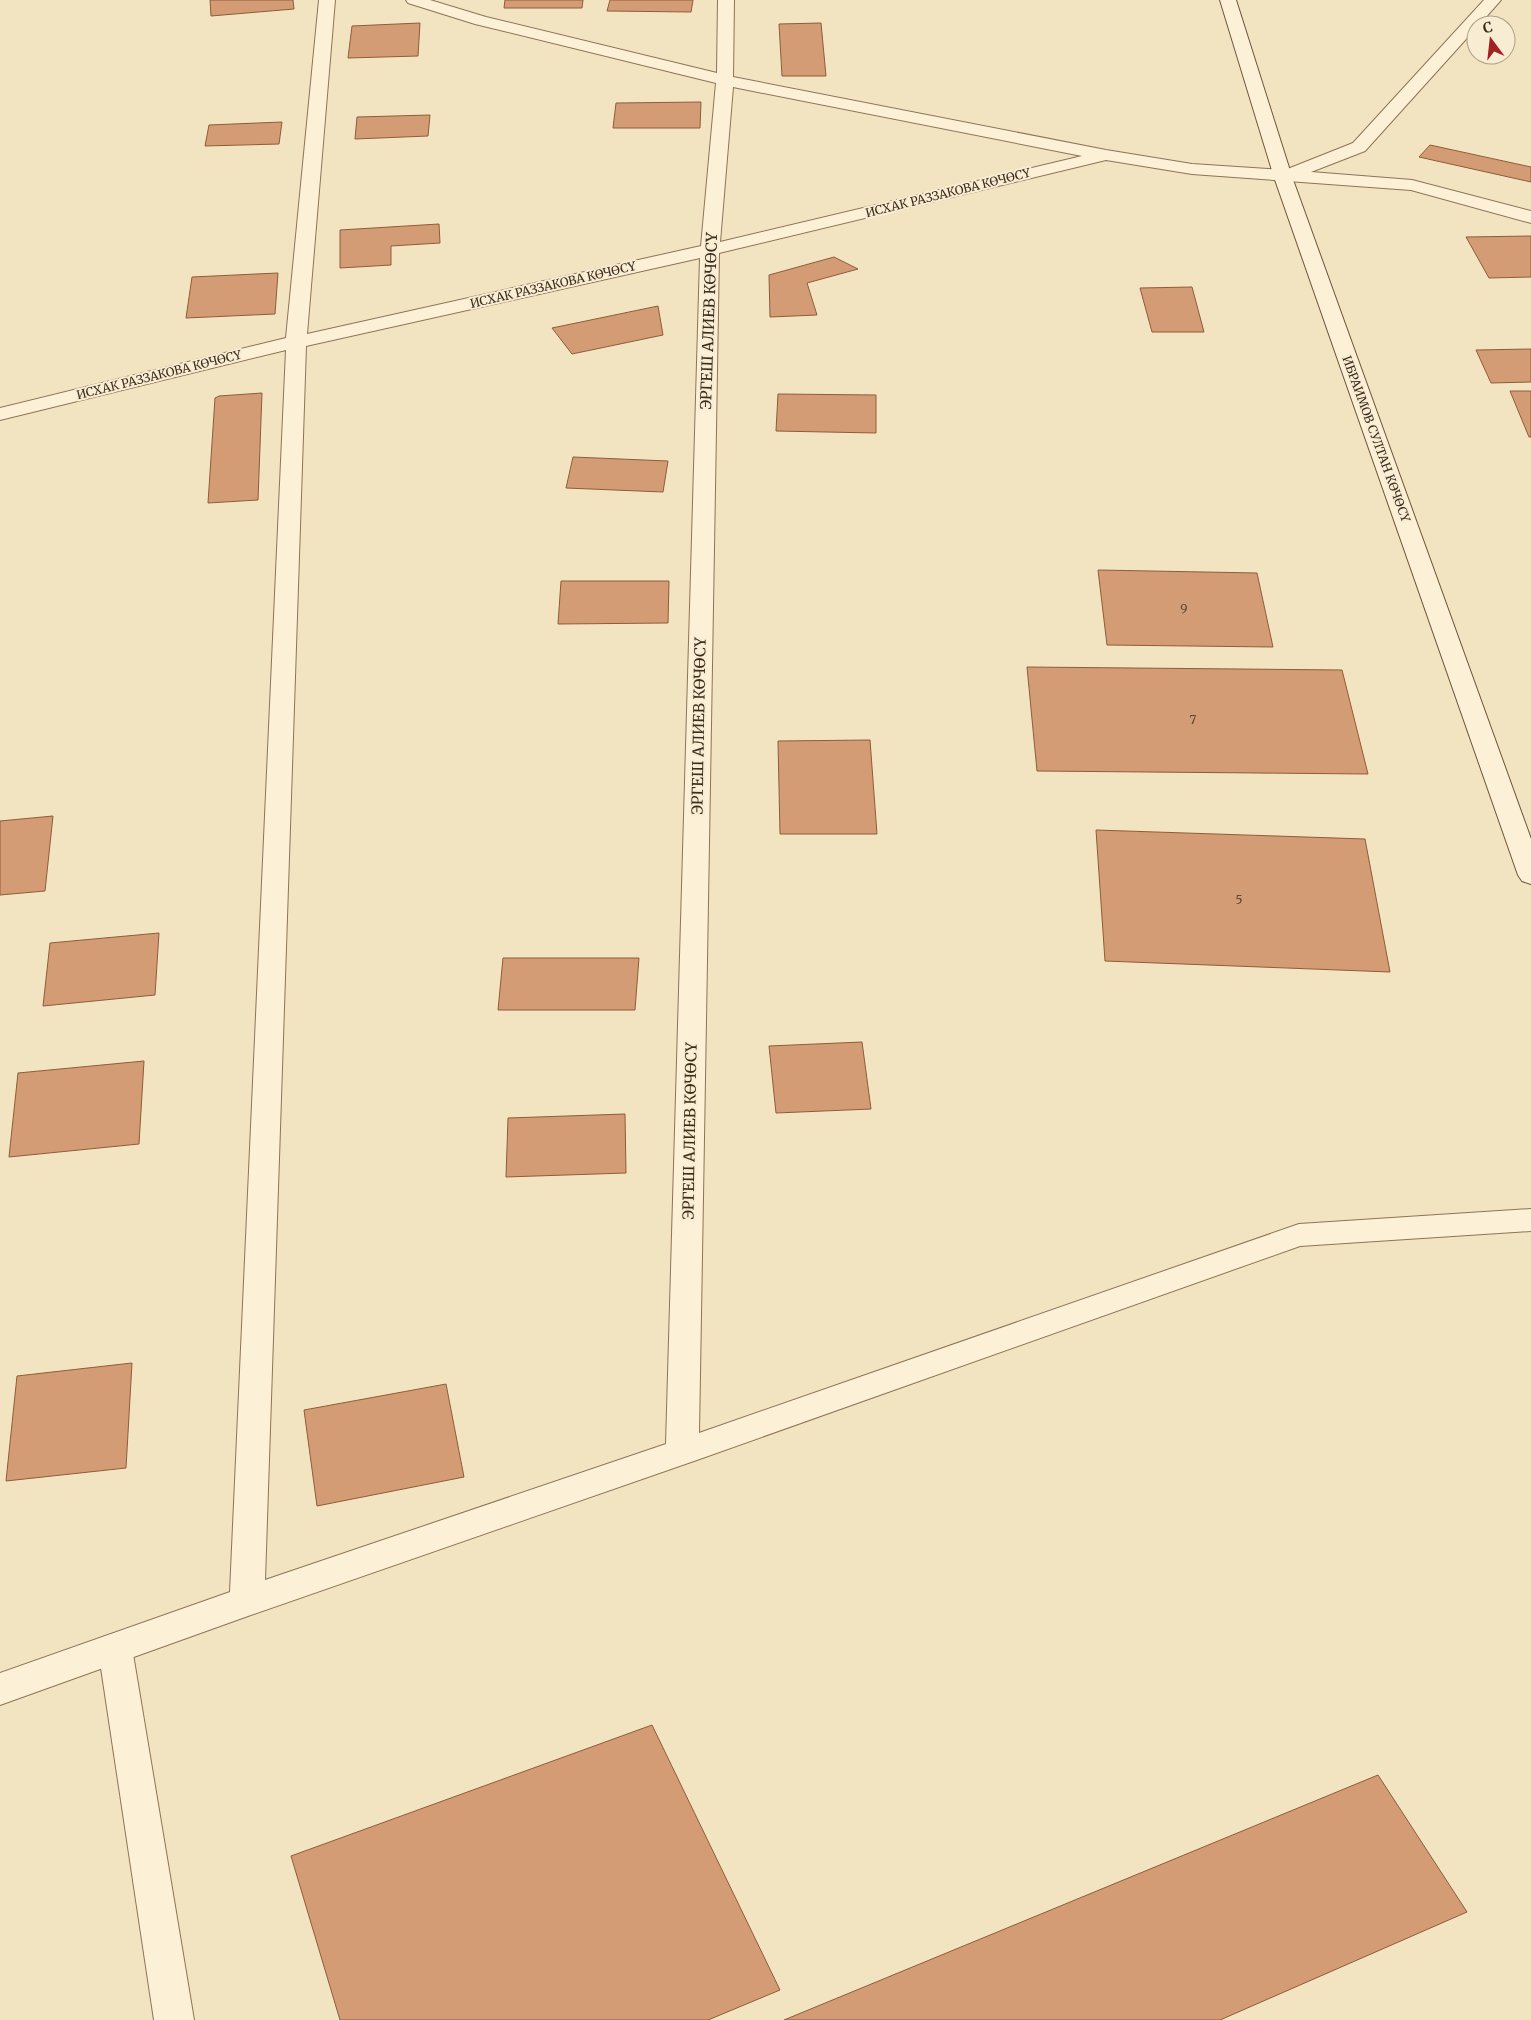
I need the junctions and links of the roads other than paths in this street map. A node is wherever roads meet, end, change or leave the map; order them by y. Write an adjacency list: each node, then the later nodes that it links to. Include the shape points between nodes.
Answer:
1 (327, 0): 11 (street)
2 (414, 0): 6 (street, via 481,22)
3 (726, 0): 6 (street, ЭРГЕШ АЛИЕВ КӨЧӨСҮ)
4 (1228, 0): 8 (street, ИБРАИМОВ СУЛТАН КӨЧӨСҮ)
5 (1493, 0): 8 (street, via 1359,147)
6 (725, 80): 7 (street); 10 (street, ЭРГЕШ АЛИЕВ КӨЧӨСҮ)
7 (1106, 155): 8 (street, via 1192,169); 10 (street, ИСХАК РАЗЗАКОВА КӨЧӨСҮ)
8 (1283, 177): 9 (street, via 1412,185); 13 (street, ИБРАИМОВ СУЛТАН КӨЧӨСҮ)
9 (1531, 217)
10 (710, 250): 11 (street, ИСХАК РАЗЗАКОВА КӨЧӨСҮ); 15 (street, ЭРГЕШ АЛИЕВ КӨЧӨСҮ)
11 (296, 342): 12 (street, ИСХАК РАЗЗАКОВА КӨЧӨСҮ); 16 (street)
12 (0, 414)
13 (1531, 875)
14 (1531, 1220): 15 (street, via 1300,1235)
15 (682, 1452): 16 (street)
16 (247, 1601): 17 (street)
17 (114, 1648): 18 (street); 19 (street)
18 (0, 1689)
19 (174, 2020)

